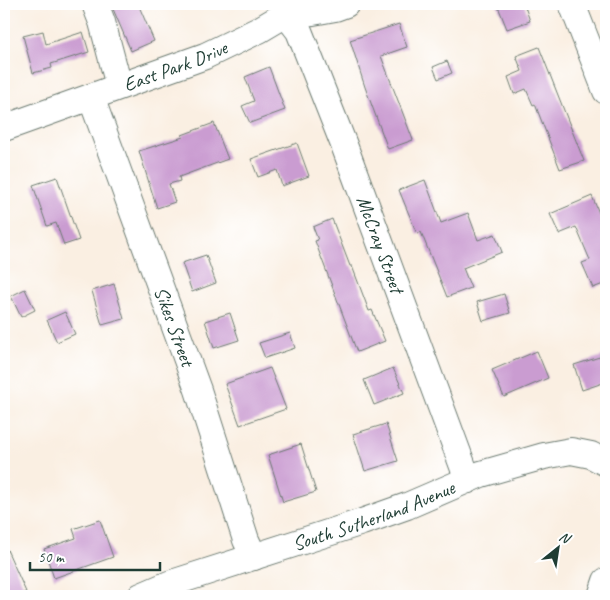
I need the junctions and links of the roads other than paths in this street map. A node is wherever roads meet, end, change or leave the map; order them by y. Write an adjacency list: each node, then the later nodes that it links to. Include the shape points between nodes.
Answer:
1 (95, 4): 5 (street)
2 (346, 4): 4 (street, East Park Drive, via 313,12)
3 (572, 4): 6 (street)
4 (290, 9): 5 (street, East Park Drive, via 259,30 205,56); 10 (street, McCray Street, via 341,136)
5 (119, 86): 7 (street, East Park Drive)
6 (606, 91)
7 (91, 97): 8 (street, East Park Drive); 11 (street, Sikes Street, via 198,390)
8 (4, 128)
9 (606, 463): 10 (street, South Sutherland Avenue, via 591,455 572,451 544,456)
10 (468, 480): 11 (street, South Sutherland Avenue, via 380,516)
11 (254, 557): 13 (street, South Sutherland Avenue)
12 (606, 581): 14 (street)
13 (141, 596)
14 (600, 596)

